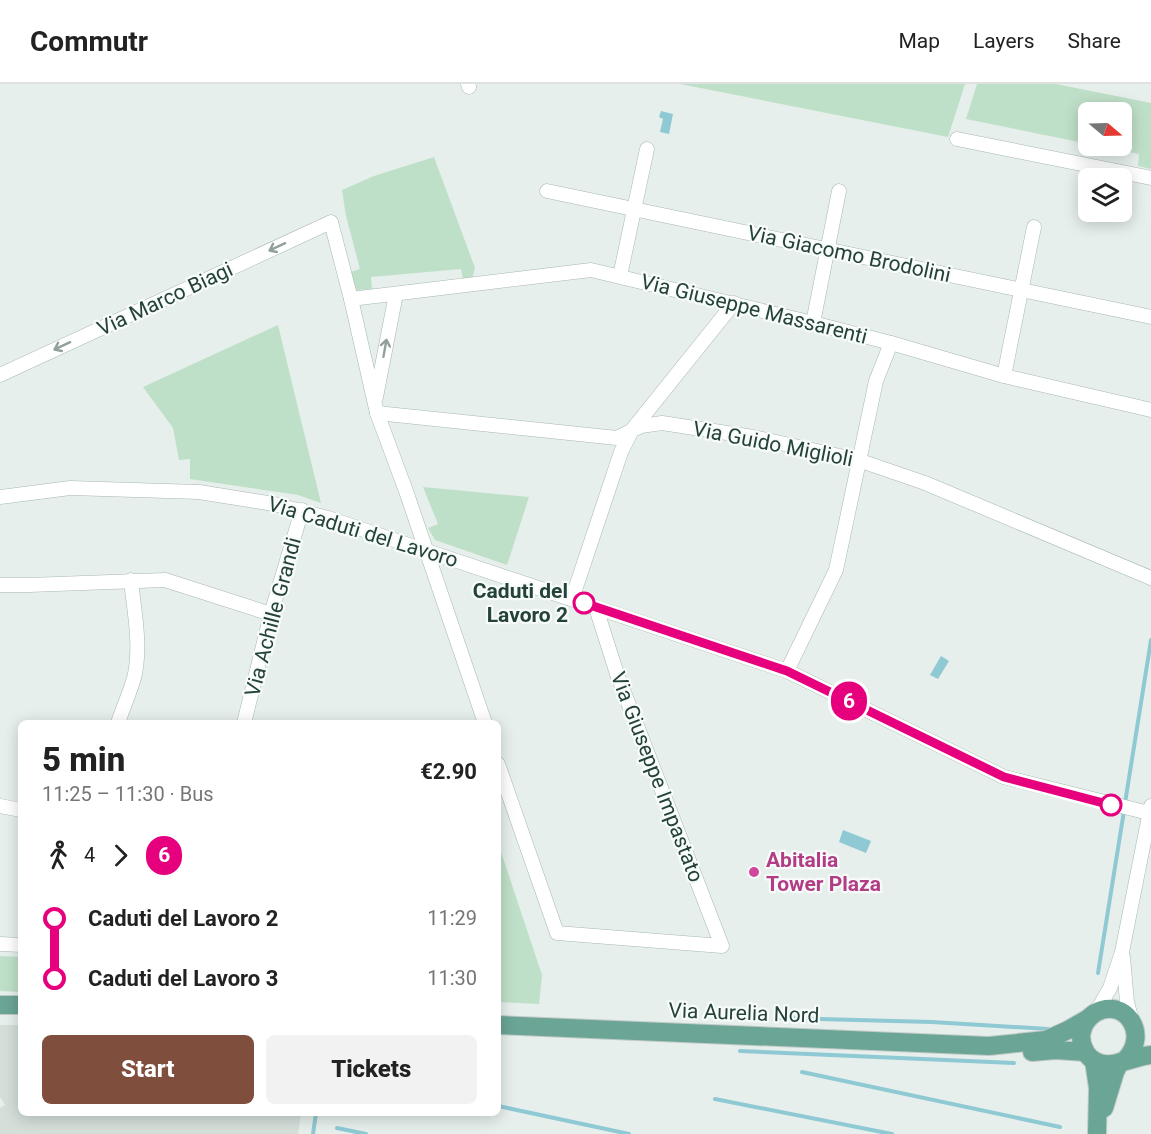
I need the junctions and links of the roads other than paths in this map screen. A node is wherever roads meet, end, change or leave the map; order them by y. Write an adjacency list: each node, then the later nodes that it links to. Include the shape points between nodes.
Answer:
1 (957, 139): 3 (street)
2 (647, 149): 6 (street)
3 (1151, 178)
4 (547, 191): 6 (street, Via Giacomo Brodolini)
5 (839, 191): 8 (street)
6 (634, 210): 8 (street, Via Giacomo Brodolini); 9 (street)
7 (1034, 227): 10 (street)
8 (827, 250): 10 (street, Via Giacomo Brodolini); 15 (street)
9 (620, 276): 11 (street, Via Giuseppe Massarenti, via 591,270); 13 (street, Via Giuseppe Massarenti)
10 (1021, 290): 14 (street, Via Giacomo Brodolini); 18 (street)
11 (396, 294): 12 (street, Via Giuseppe Massarenti); 19 (street, one-way to 11)
12 (351, 298): 17 (street, Via Marco Biagi, one-way to 17, via 331,222); 19 (street)
13 (734, 303): 15 (street, Via Giuseppe Massarenti); 21 (street)
14 (1151, 317)
15 (813, 323): 16 (street, Via Giuseppe Massarenti)
16 (891, 343): 18 (street, Via Giuseppe Massarenti); 22 (street, via 876,381)
17 (0, 375)
18 (1004, 376): 20 (street, Via Giuseppe Massarenti)
19 (376, 408): 21 (street, Via Guido Miglioli, via 617,438); 25 (street)
20 (1151, 410)
21 (632, 430): 22 (street, Via Guido Miglioli, via 662,423 753,437); 29 (street, via 621,452)
22 (858, 460): 26 (street, Via Guido Miglioli, via 925,483); 32 (street, via 836,570)
23 (0, 497): 24 (street, Via Caduti del Lavoro, via 70,488 182,491)
24 (302, 510): 25 (street, Via Caduti del Lavoro); 31 (street, Via Achille Grandi)
25 (426, 549): 29 (street, Via Caduti del Lavoro); 35 (street)
26 (1151, 578)
27 (131, 580): 28 (street); 31 (street, via 174,582); 33 (street, via 136,664)
28 (0, 585)
29 (572, 599): 30 (street, Via Caduti del Lavoro)
30 (596, 608): 32 (street, Via Caduti del Lavoro); 36 (street, Via Giuseppe Impastato, via 617,674 722,946 557,933)
31 (272, 614): 34 (street, Via Achille Grandi)
32 (787, 671): 39 (street, Via Caduti del Lavoro, via 1004,777 1117,806)
33 (119, 720)
34 (245, 720)
35 (484, 720)
36 (501, 774)
37 (0, 806): 38 (street)
38 (18, 809)
39 (1146, 809): 42 (street)
40 (0, 944): 41 (street)
41 (18, 945)
42 (1122, 952): 45 (street, via 1110,988); 47 (street, via 1125,992)
43 (0, 1005): 44 (main road)
44 (18, 1005)
45 (1092, 1015): 47 (main road, via 1120,1012); 49 (main road, Via Aurelia Nord, via 1046,1040); 51 (main road, via 1081,1034)
46 (501, 1025): 49 (main road, Via Aurelia Nord)
47 (1134, 1026): 48 (main road); 52 (main road, via 1135,1046)
48 (1151, 1040)
49 (989, 1046): 51 (main road, Via Aurelia Nord, via 1015,1052 1056,1050)
50 (1151, 1055): 52 (main road)
51 (1090, 1056): 52 (main road, via 1107,1065); 53 (main road, via 1098,1088)
52 (1123, 1061): 53 (main road, via 1115,1072)
53 (1097, 1132)

